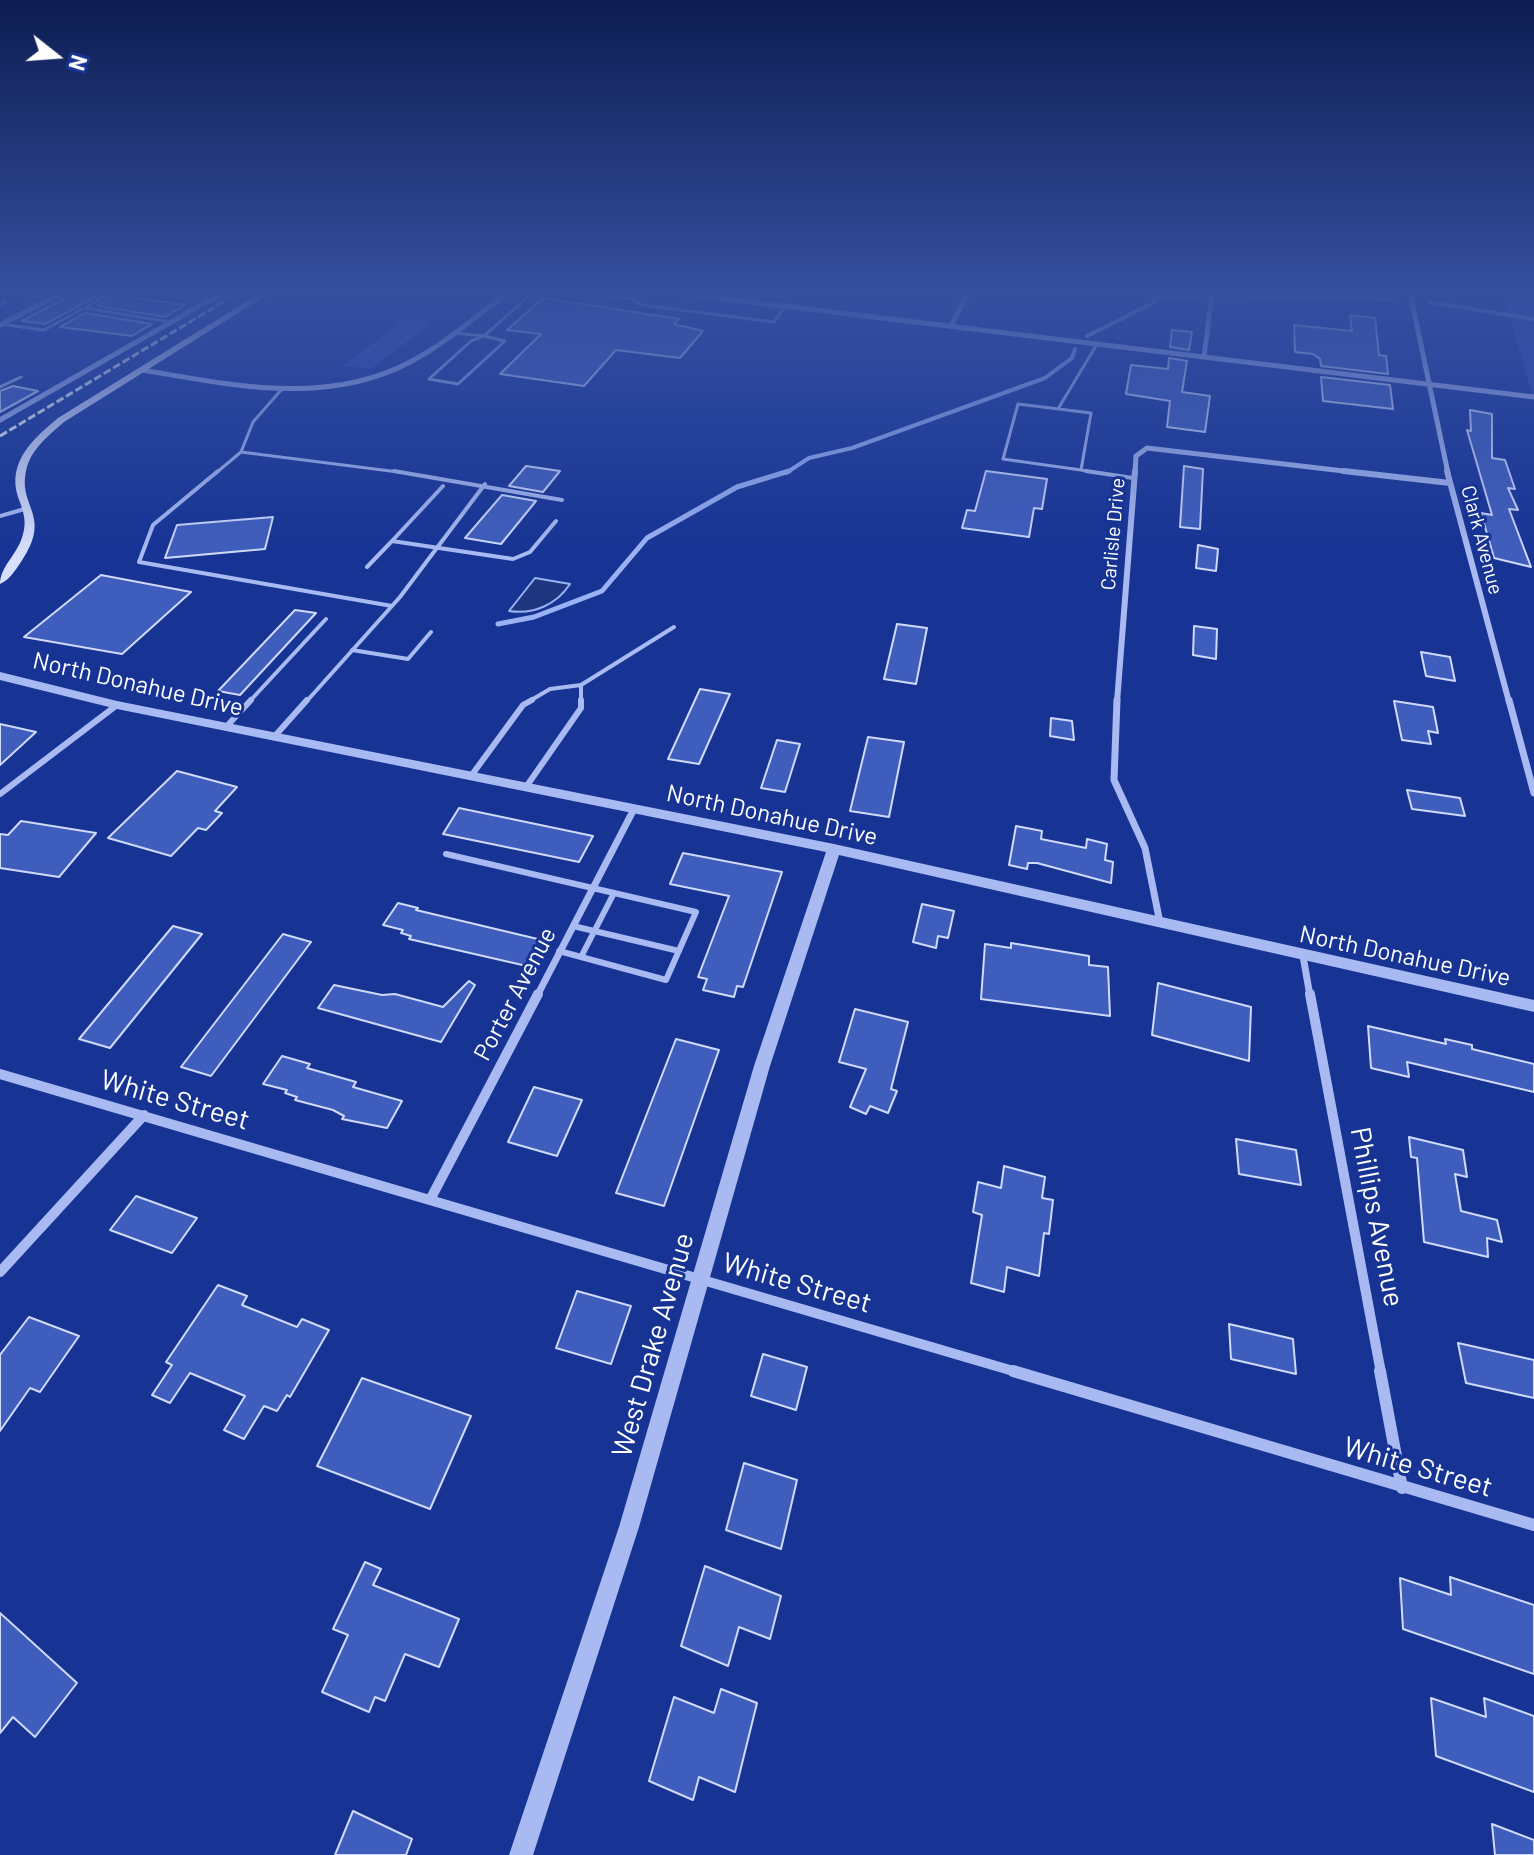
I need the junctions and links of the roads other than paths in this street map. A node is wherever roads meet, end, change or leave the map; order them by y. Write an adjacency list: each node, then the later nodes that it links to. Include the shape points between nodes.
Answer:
1 (70, 380): 14 (street)
2 (127, 380): 22 (main road, via 38,440 19,475)
3 (212, 380): 11 (street)
4 (371, 380): 11 (street)
5 (432, 380): 6 (lane, via 458,384)
6 (463, 380)
7 (1076, 380): 13 (lane)
8 (1390, 380): 10 (street)
9 (1426, 380): 10 (street, Clark Avenue)
10 (1427, 384): 12 (street); 18 (street, Clark Avenue)
11 (282, 389): 15 (lane, via 253,422)
12 (1534, 397)
13 (1058, 409): 16 (lane, via 1091,413); 16 (lane, via 1018,404 1003,459)
14 (0, 420)
15 (241, 452): 19 (lane); 29 (lane, via 153,525 139,562)
16 (1081, 470): 17 (lane)
17 (1133, 478): 18 (street, Carlisle Drive, via 1136,456 1147,448); 48 (street, Carlisle Drive, via 1114,780 1145,848)
18 (1450, 483): 41 (street, Clark Avenue)
19 (485, 484): 21 (lane); 26 (lane)
20 (443, 486): 25 (lane)
21 (562, 500)
22 (28, 508): 23 (lane); 28 (main road, via 27,542)
23 (0, 516)
24 (556, 521): 26 (lane, via 530,552 513,559)
25 (392, 541): 26 (lane); 27 (lane)
26 (437, 548): 29 (lane)
27 (367, 567)
28 (0, 581)
29 (392, 606): 33 (lane)
30 (326, 619): 37 (lane)
31 (674, 627): 35 (lane)
32 (431, 632): 33 (lane, via 408,659)
33 (352, 650): 38 (lane)
34 (0, 676): 36 (street, North Donahue Drive)
35 (581, 685): 39 (lane, via 550,689 523,705); 40 (lane, via 581,708)
36 (117, 705): 37 (street, North Donahue Drive); 42 (lane)
37 (226, 727): 38 (street, North Donahue Drive)
38 (274, 737): 39 (street, North Donahue Drive)
39 (471, 776): 40 (street, North Donahue Drive)
40 (526, 787): 43 (street, North Donahue Drive)
41 (1534, 793)
42 (0, 794)
43 (634, 809): 44 (street, North Donahue Drive); 46 (street, Porter Avenue)
44 (834, 849): 48 (street, North Donahue Drive); 60 (street, West Drake Avenue, via 762,1066)
45 (446, 854): 46 (lane)
46 (593, 888): 47 (lane); 49 (street, Porter Avenue)
47 (614, 893): 50 (lane); 52 (lane, via 696,912)
48 (1160, 923): 53 (street, North Donahue Drive)
49 (573, 926): 50 (lane); 51 (street, Porter Avenue)
50 (595, 931): 52 (lane); 54 (lane)
51 (559, 951): 54 (lane); 58 (street, Porter Avenue)
52 (679, 951): 54 (lane, via 666,980)
53 (1303, 956): 55 (street, North Donahue Drive); 61 (street, Phillips Avenue)
54 (581, 957)
55 (1534, 1006)
56 (0, 1074): 57 (street, White Street)
57 (144, 1115): 58 (street, White Street); 59 (street)
58 (431, 1198): 60 (street, White Street)
59 (0, 1272)
60 (702, 1280): 61 (street, White Street); 63 (street, West Drake Avenue, via 629,1527)
61 (1402, 1488): 62 (street, White Street)
62 (1534, 1525)
63 (521, 1855)

